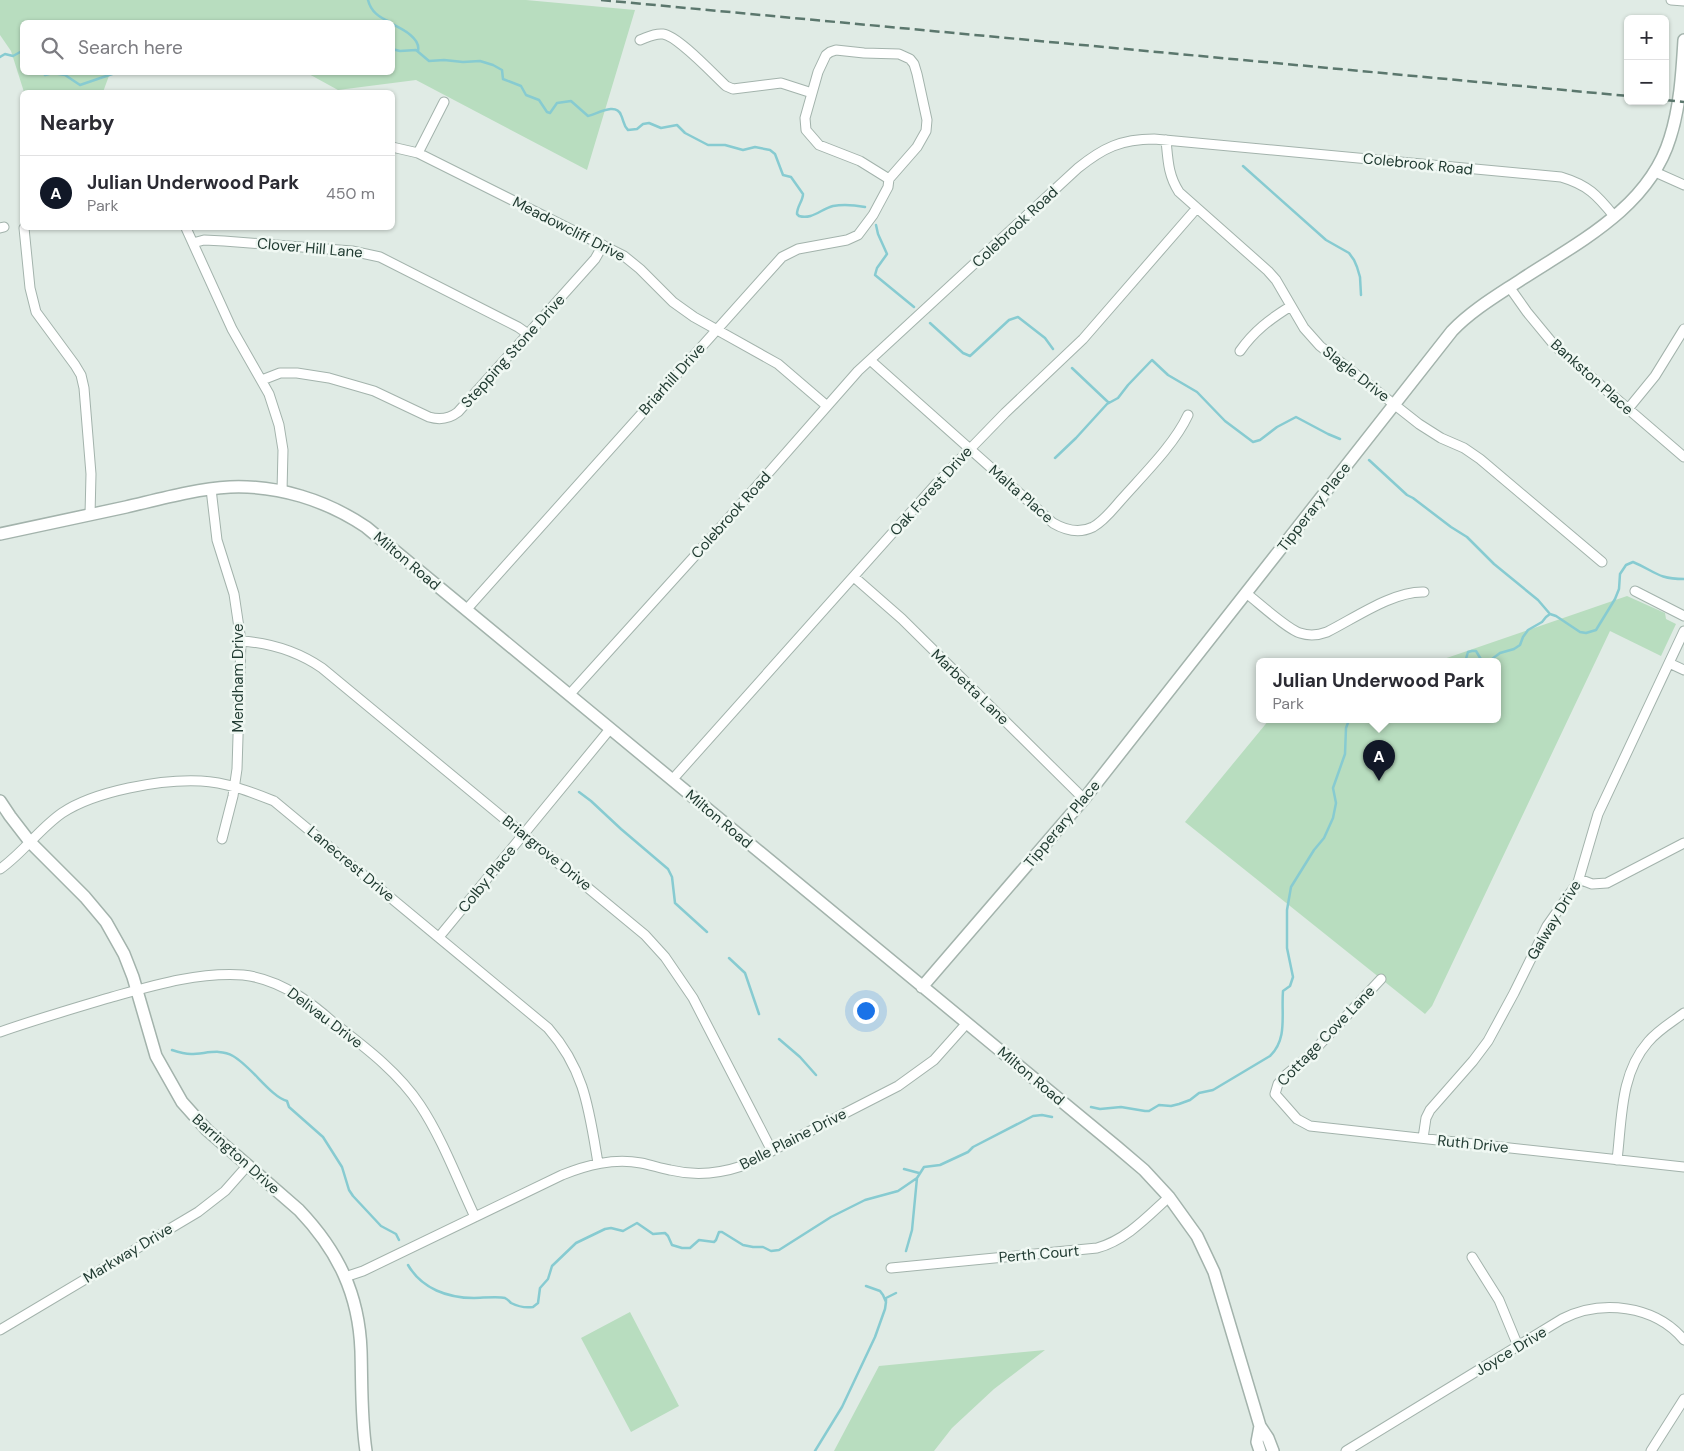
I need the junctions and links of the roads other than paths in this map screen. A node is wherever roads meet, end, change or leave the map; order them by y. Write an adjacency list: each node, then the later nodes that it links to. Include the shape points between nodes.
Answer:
1 (1671, 0): 2 (street)
2 (1684, 1)
3 (640, 40): 5 (street, via 651,35 669,36 733,89 781,83)
4 (1684, 40): 10 (street, Tipperary Place, via 1676,117)
5 (812, 93): 11 (street, Briarhill Drive, via 805,123 814,141 860,161); 11 (street, Briarhill Drive, via 824,59 830,52 899,54 910,59 917,74 927,120 926,131)
6 (444, 102): 9 (street)
7 (1166, 140): 13 (street, Slagle Drive, via 1168,168 1173,183); 14 (street, Colebrook Road, via 1561,177 1589,189); 25 (street, Colebrook Road, via 1126,141 1093,156)
8 (395, 148): 9 (street, Meadowcliff Drive)
9 (418, 154): 18 (street, Meadowcliff Drive)
10 (1655, 172): 12 (street); 14 (street, Tipperary Place, via 1638,196)
11 (890, 179): 22 (street, Briarhill Drive, via 873,215 858,235 798,249 782,257)
12 (1684, 185)
13 (1196, 209): 20 (street, Slagle Drive, via 1268,271); 31 (street, Oak Forest Drive, via 1083,339)
14 (1614, 216): 19 (street, Tipperary Place)
15 (24, 230): 35 (street, via 30,288 36,312 75,366 84,388 91,474)
16 (187, 230): 17 (street)
17 (193, 243): 23 (street, Clover Hill Lane, via 224,241 352,251 380,257); 26 (street, via 232,329)
18 (604, 245): 22 (street, Meadowcliff Drive, via 631,261 673,302); 23 (street, Stepping Stone Drive)
19 (1510, 288): 27 (street, Tipperary Place, via 1460,323); 29 (street, Bankston Place, via 1555,346)
20 (1291, 306): 24 (street, via 1265,322); 27 (street, Slagle Drive, via 1320,346)
21 (1684, 329): 29 (street, via 1655,376)
22 (717, 330): 28 (street, Meadowcliff Drive, via 778,364); 42 (street, Briarhill Drive)
23 (528, 334): 26 (street, Stepping Stone Drive, via 458,412 443,419 429,417 374,391 329,378 280,373)
24 (1240, 351)
25 (870, 360): 28 (street, Colebrook Road); 31 (street, Malta Place)
26 (262, 380): 34 (street, via 270,394 279,425 283,450)
27 (1395, 405): 37 (street, Slagle Drive, via 1432,433 1480,459); 41 (street, Tipperary Place)
28 (827, 406): 48 (street, Colebrook Road)
29 (1628, 409): 32 (street, Bankston Place)
30 (1188, 415): 31 (street, Malta Place, via 1166,447 1115,506 1093,527 1074,531 1053,523)
31 (970, 449): 38 (street, Oak Forest Drive)
32 (1684, 458)
33 (211, 489): 34 (street, Milton Road, via 249,487); 35 (street, Milton Road); 45 (street, Mendham Drive, via 217,540 234,594)
34 (282, 490): 42 (street, Milton Road, via 352,517)
35 (90, 515): 36 (street, Milton Road)
36 (0, 534)
37 (1602, 562)
38 (854, 577): 50 (street, Oak Forest Drive); 52 (street, Marbetta Lane, via 902,619)
39 (1635, 591): 43 (street)
40 (1424, 592): 41 (street, via 1414,591 1398,596 1328,632 1309,635 1293,630)
41 (1246, 593): 52 (street, Tipperary Place)
42 (466, 610): 48 (street, Milton Road)
43 (1684, 616)
44 (1684, 631): 46 (street, Galway Drive)
45 (241, 641): 51 (street, Mendham Drive); 54 (street, Briargrove Drive, via 279,646 322,668)
46 (1669, 664): 47 (street); 59 (street, Galway Drive, via 1603,801)
47 (1684, 670)
48 (569, 695): 49 (street, Milton Road)
49 (610, 729): 50 (street, Milton Road); 54 (street, Colby Place)
50 (672, 780): 62 (street, Milton Road)
51 (235, 788): 55 (street, Mendham Drive); 56 (street, Lanecrest Drive, via 201,781 116,790 61,813); 60 (street, Lanecrest Drive, via 279,804)
52 (1084, 799): 62 (street, Tipperary Place)
53 (0, 802): 56 (street, Barrington Drive)
54 (524, 834): 60 (street, Colby Place); 69 (street, Briargrove Drive, via 645,935 665,957 693,998)
55 (222, 839)
56 (30, 842): 58 (street, Lanecrest Drive); 63 (street, Barrington Drive, via 106,922 124,954)
57 (1684, 844): 59 (street, via 1607,883 1592,884)
58 (0, 869)
59 (1579, 879): 68 (street, Galway Drive, via 1547,926 1488,1041 1430,1110)
60 (439, 937): 71 (street, Lanecrest Drive, via 548,1028 567,1053 586,1097)
61 (1381, 979): 67 (street, Cottage Cove Lane, via 1309,1056 1282,1079)
62 (922, 987): 65 (street, Milton Road)
63 (137, 990): 66 (street, Delivau Drive); 72 (street, Barrington Drive, via 156,1056 172,1087 194,1117); 75 (street, Delivau Drive, via 188,978 243,975 269,982 299,996 384,1064 418,1102)
64 (1684, 1012): 70 (street, via 1654,1036 1637,1057 1626,1083)
65 (967, 1023): 69 (street, Belle Plaine Drive, via 934,1060 898,1086); 74 (street, Milton Road, via 1144,1170)
66 (0, 1032)
67 (1275, 1094): 68 (street, Ruth Drive, via 1297,1119 1310,1126)
68 (1423, 1138): 70 (street, Ruth Drive)
69 (772, 1151): 71 (street, Belle Plaine Drive, via 730,1170 699,1174 641,1163)
70 (1618, 1160): 73 (street, Ruth Drive)
71 (598, 1163): 75 (street, Belle Plaine Drive, via 562,1175)
72 (248, 1165): 78 (street, Barrington Drive, via 312,1224 332,1250); 79 (street, Markway Drive, via 225,1191 198,1212)
73 (1684, 1167)
74 (1170, 1197): 77 (street, Perth Court, via 1125,1236 1097,1248); 83 (street, Milton Road, via 1197,1236 1214,1272)
75 (476, 1217): 78 (street, Belle Plaine Drive)
76 (1472, 1257): 81 (street, via 1499,1300)
77 (891, 1268)
78 (345, 1277): 84 (street, Barrington Drive, via 359,1326)
79 (0, 1330)
80 (1684, 1340): 81 (street, Joyce Drive, via 1655,1318 1607,1307 1572,1314)
81 (1518, 1346): 87 (street, Joyce Drive)
82 (1684, 1399): 88 (street)
83 (1260, 1426): 85 (street, Milton Road, via 1257,1442); 86 (street, Milton Road)
84 (366, 1451)
85 (1260, 1451)
86 (1273, 1451)
87 (1346, 1451)
88 (1650, 1451)

